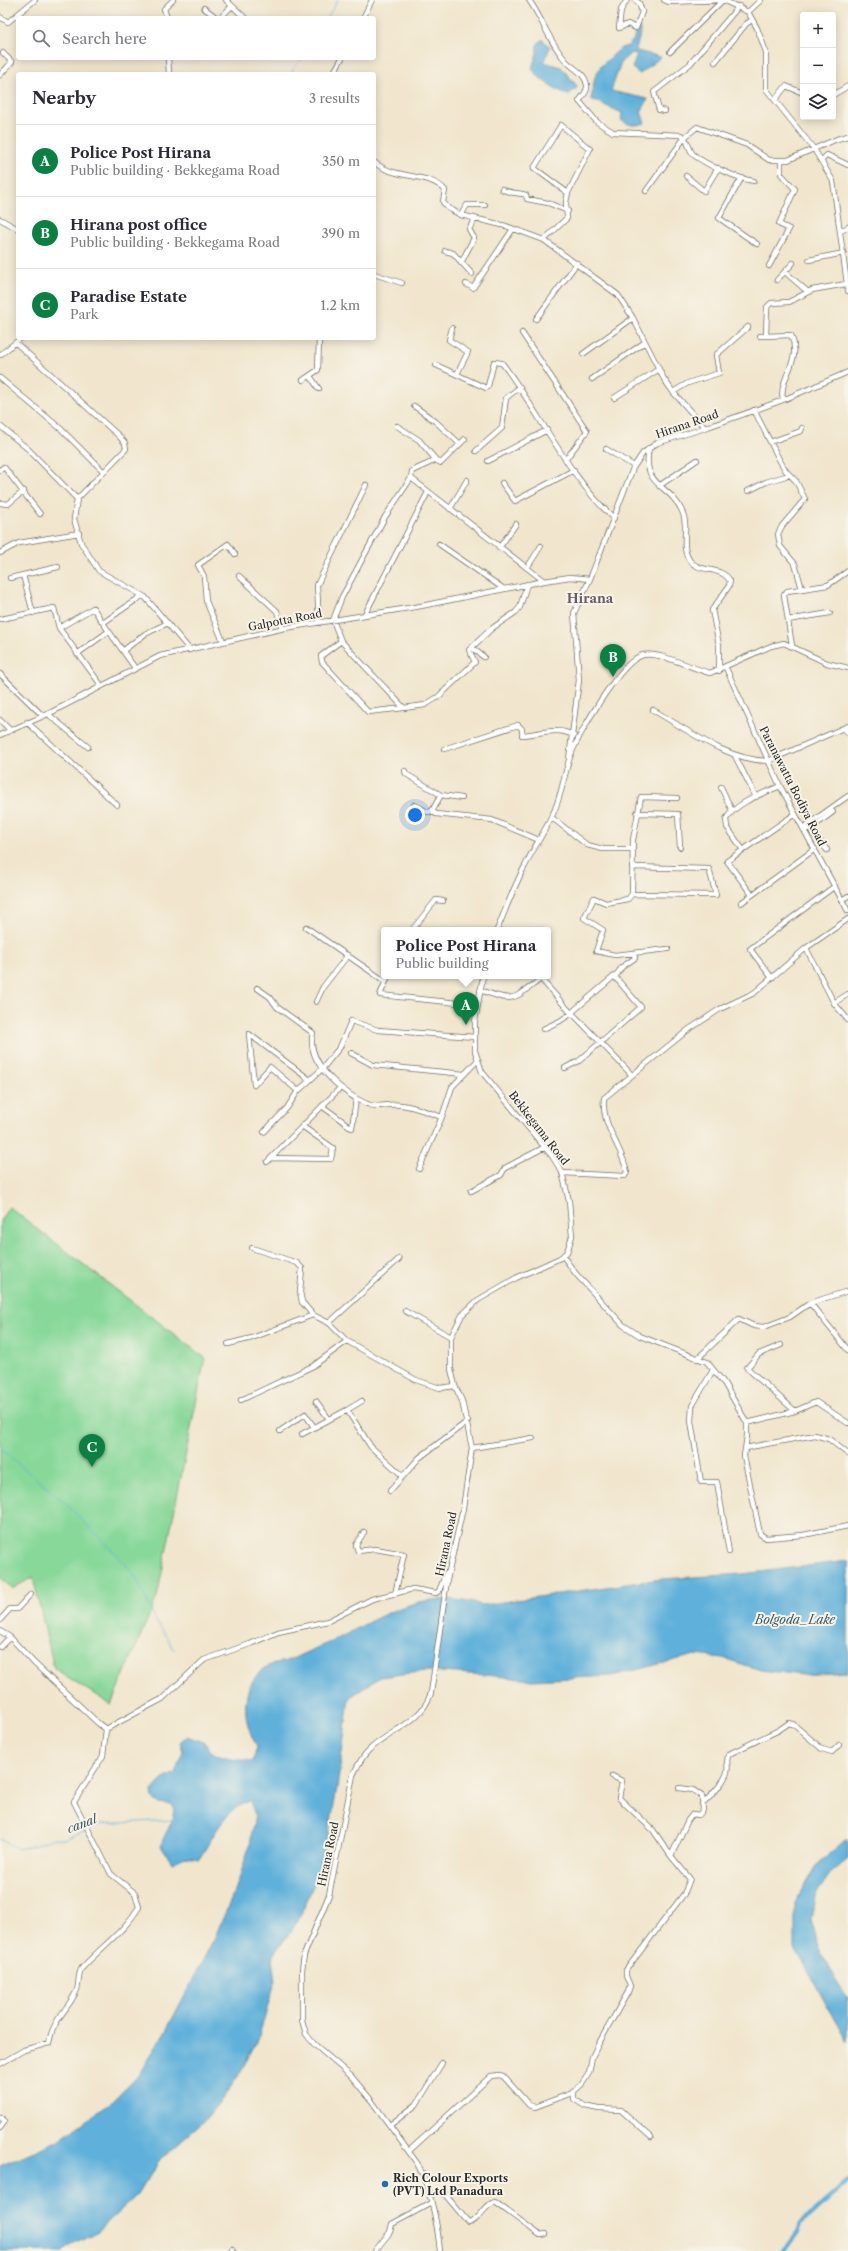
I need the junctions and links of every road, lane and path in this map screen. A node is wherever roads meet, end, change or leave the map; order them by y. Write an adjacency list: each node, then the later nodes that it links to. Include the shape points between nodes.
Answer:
1 (35, 0): 21 (street, via 8,22)
2 (173, 0): 16 (street, via 164,9)
3 (226, 0): 12 (street)
4 (372, 0): 20 (street)
5 (530, 0): 37 (street, via 547,28 550,39 568,63 580,71 587,84 586,93 579,101 597,122 613,132)
6 (627, 0): 7 (street, via 621,10 619,28 628,24 636,28 642,12)
7 (635, 0)
8 (664, 0): 9 (street)
9 (680, 0): 10 (street)
10 (723, 0): 13 (street); 24 (street)
11 (761, 0): 15 (street)
12 (232, 6): 18 (street); 19 (street)
13 (739, 6): 15 (street); 35 (street, via 690,64 654,92 659,110)
14 (204, 8): 17 (street)
15 (748, 12): 22 (street)
16 (167, 16)
17 (215, 16)
18 (220, 16)
19 (243, 16)
20 (364, 16)
21 (0, 17)
22 (752, 20): 27 (street); 34 (street, via 766,52 766,89)
23 (2, 52): 30 (street, via 12,62)
24 (670, 52)
25 (168, 60): 28 (street)
26 (341, 60): 29 (street)
27 (715, 62)
28 (169, 72)
29 (334, 72)
30 (0, 74)
31 (848, 86): 33 (street)
32 (800, 92): 34 (street, via 786,86)
33 (836, 93)
34 (775, 100): 38 (street)
35 (664, 111)
36 (848, 136): 38 (street)
37 (685, 137): 39 (street, via 697,127 747,145 769,160); 43 (street, via 693,155); 48 (street)
38 (814, 148): 39 (street, via 788,160); 40 (street)
39 (781, 160): 67 (street, via 781,174 795,189 779,224 789,229)
40 (821, 161): 42 (street, via 827,155); 58 (street, via 835,188)
41 (376, 165): 52 (street, via 392,173 438,183 445,190 443,202)
42 (848, 165)
43 (718, 168): 44 (street, via 704,191); 45 (street)
44 (686, 176)
45 (741, 179): 46 (street); 60 (street, via 719,218)
46 (754, 181)
47 (502, 189): 51 (street, via 506,192 518,192 526,195 527,199 548,203)
48 (646, 191)
49 (568, 193): 49 (street, via 590,149 561,125 534,168); 51 (street)
50 (485, 205): 52 (street, via 467,205)
51 (568, 211): 59 (street, via 567,218)
52 (461, 215): 54 (street)
53 (0, 219): 56 (street)
54 (475, 219): 57 (street); 64 (street, via 469,229 474,238)
55 (848, 227): 58 (street)
56 (16, 228)
57 (513, 229): 59 (street); 73 (street, via 473,288)
58 (841, 231): 62 (street)
59 (544, 240): 65 (street)
60 (757, 244)
61 (445, 251): 64 (street, via 454,253)
62 (844, 253): 63 (street); 74 (street)
63 (809, 260)
64 (460, 263): 69 (street)
65 (577, 263): 77 (street, via 618,295); 78 (street)
66 (793, 263): 68 (street)
67 (768, 266)
68 (785, 272): 71 (street); 76 (street)
69 (472, 274)
70 (376, 275): 72 (street)
71 (777, 280)
72 (402, 283)
73 (466, 284)
74 (846, 284): 75 (street); 76 (street)
75 (848, 291)
76 (808, 292): 83 (street, via 790,302 769,305 765,322)
77 (633, 318): 86 (street); 88 (street)
78 (536, 319)
79 (748, 327): 100 (street, via 716,355 719,373 688,383)
80 (452, 328): 93 (street, via 448,340 468,352)
81 (522, 333): 116 (street, via 587,431)
82 (760, 336): 83 (street)
83 (766, 336): 102 (street, via 791,335 793,340 795,350 782,390)
84 (19, 340): 87 (street)
85 (319, 340): 94 (street, via 318,370)
86 (645, 342): 91 (street); 96 (street)
87 (16, 344): 89 (street); 123 (street, via 125,443 126,449)
88 (583, 354)
89 (0, 355)
90 (436, 365): 93 (street)
91 (659, 369): 100 (street); 101 (street)
92 (848, 372): 102 (street, Hirana Road)
93 (457, 374): 98 (street, via 486,388 496,361 502,363)
94 (310, 376): 97 (street); 99 (street)
95 (0, 378): 123 (street, via 61,429)
96 (592, 379)
97 (303, 380)
98 (520, 386): 109 (street); 115 (street, via 506,398 502,428)
99 (319, 389)
100 (673, 392): 107 (street)
101 (614, 398)
102 (783, 400): 104 (street, Hirana Road)
103 (414, 406): 112 (street)
104 (754, 410): 107 (street, Hirana Road); 111 (street)
105 (0, 426): 133 (street, via 28,448)
106 (397, 426): 117 (street, via 419,440)
107 (705, 428): 113 (street, Hirana Road, via 657,443)
108 (802, 428): 111 (street, via 801,431)
109 (547, 430): 116 (street); 119 (street)
110 (465, 439): 112 (street)
111 (770, 442): 124 (street)
112 (460, 444): 117 (street, via 441,463)
113 (649, 448): 120 (street); 129 (street, Hirana Road, via 648,472)
114 (606, 449): 120 (street)
115 (476, 451)
116 (566, 459): 122 (street)
117 (436, 460): 125 (street, via 412,472)
118 (697, 460): 129 (street)
119 (488, 461)
120 (634, 466): 137 (street)
121 (0, 470): 131 (street, via 4,467)
122 (574, 470): 127 (street, via 515,501); 137 (street, via 601,506)
123 (103, 471): 133 (street)
124 (789, 475): 130 (street); 155 (street, via 796,480 805,499 782,526 778,540 795,564)
125 (410, 478): 132 (street); 161 (street, via 385,517 342,597)
126 (467, 480): 135 (street)
127 (502, 483)
128 (366, 485): 163 (street, via 317,585)
129 (659, 486): 180 (street, Hirana Road, via 680,506 685,517 685,549 692,563 722,573 730,581 712,610 719,645)
130 (748, 491)
131 (24, 492): 134 (street, via 8,504); 136 (street)
132 (428, 492): 135 (street); 159 (street)
133 (76, 499): 139 (street, via 74,518)
134 (0, 503)
135 (450, 509): 142 (street)
136 (40, 514)
137 (614, 518): 151 (street)
138 (516, 524): 142 (street)
139 (79, 533): 143 (street, via 19,543); 156 (street, via 81,543 99,571)
140 (439, 544): 154 (street)
141 (541, 546): 146 (street)
142 (499, 548): 146 (street)
143 (0, 553)
144 (235, 554): 170 (street, via 228,544 198,565 204,576 206,601)
145 (58, 567): 148 (street)
146 (527, 568): 152 (street)
147 (848, 571): 155 (street, via 828,584)
148 (23, 575): 150 (street); 157 (street)
149 (239, 576): 167 (street, via 277,611)
150 (10, 578)
151 (590, 579): 152 (street, Galpotta Road); 193 (street, via 574,613 579,667)
152 (544, 581): 153 (street, Galpotta Road)
153 (527, 584): 154 (street, Galpotta Road); 172 (street, via 516,612 491,629)
154 (504, 589): 159 (street, Galpotta Road)
155 (802, 589): 162 (street, via 785,593)
156 (145, 597): 164 (street, via 140,597); 165 (street)
157 (33, 613): 160 (street); 166 (street, via 54,608)
158 (830, 613): 162 (street)
159 (366, 614): 161 (street, Galpotta Road)
160 (0, 619)
161 (333, 620): 163 (street, Galpotta Road); 169 (street)
162 (788, 620): 171 (street)
163 (319, 622): 167 (street, Galpotta Road)
164 (103, 623): 166 (street, via 93,608); 168 (street)
165 (168, 623): 173 (street, via 145,634); 174 (street)
166 (59, 628): 175 (street)
167 (282, 628): 170 (street, Galpotta Road)
168 (109, 631): 173 (street); 175 (street)
169 (341, 640): 183 (street); 183 (street, via 321,656 322,662 368,712)
170 (223, 641): 174 (street, Galpotta Road)
171 (792, 646): 178 (street, via 784,643 771,646); 179 (street, via 827,663)
172 (472, 648): 176 (street); 183 (street, via 469,650 475,662 438,697 425,705)
173 (124, 650): 177 (street)
174 (190, 650): 177 (street, Galpotta Road, via 160,656)
175 (77, 654): 182 (street)
176 (484, 657)
177 (135, 668): 182 (street, Galpotta Road)
178 (726, 668): 180 (street); 199 (street, Paranawatta Bodiya Road)
179 (848, 668)
180 (719, 671): 194 (street, via 699,671 657,655 638,656 598,704)
181 (0, 674): 186 (street)
182 (101, 685): 185 (street, Galpotta Road)
183 (404, 708)
184 (653, 710): 197 (street)
185 (48, 714): 186 (street, Galpotta Road); 195 (street)
186 (43, 716): 188 (street, Galpotta Road)
187 (0, 720): 190 (street)
188 (27, 722): 190 (street, Galpotta Road); 208 (street)
189 (846, 727): 191 (street); 199 (street)
190 (10, 730): 192 (street, Galpotta Road)
191 (848, 733)
192 (0, 735)
193 (572, 735): 194 (street); 196 (street, via 568,732 522,735 522,729 518,725); 198 (street)
194 (578, 739): 198 (street)
195 (88, 747)
196 (444, 749)
197 (735, 755): 199 (street, via 755,761); 205 (street)
198 (569, 759): 215 (street, via 562,794)
199 (768, 761): 201 (street, Paranawatta Bodiya Road)
200 (405, 771): 203 (street)
201 (780, 786): 205 (street); 214 (street, Paranawatta Bodiya Road)
202 (721, 787): 211 (street)
203 (441, 796): 206 (street); 210 (street)
204 (848, 796): 216 (street)
205 (756, 797): 211 (street)
206 (462, 798)
207 (677, 798): 213 (street, via 641,797)
208 (117, 805)
209 (414, 805): 210 (street, via 428,812)
210 (432, 811): 218 (street, via 436,814 492,820)
211 (732, 811): 222 (street, via 726,819 727,827)
212 (833, 812): 217 (street)
213 (637, 813): 219 (street, via 678,814); 220 (street)
214 (795, 814): 216 (street, Paranawatta Bodiya Road); 222 (street)
215 (551, 818): 218 (street); 220 (street, via 587,845 603,849)
216 (803, 828): 217 (street); 221 (street, Paranawatta Bodiya Road)
217 (810, 829): 223 (street)
218 (539, 840): 236 (street, via 524,867)
219 (680, 847)
220 (633, 849): 224 (street)
221 (815, 849): 225 (street, Paranawatta Bodiya Road); 227 (street)
222 (743, 850): 227 (street, via 727,861)
223 (827, 850)
224 (632, 867): 226 (street); 226 (street, via 709,869 716,894)
225 (835, 886): 229 (street, Paranawatta Bodiya Road); 243 (street, via 750,949)
226 (632, 894): 239 (street, via 628,899 606,903 594,898 584,918 603,930 596,952)
227 (752, 894): 231 (street)
228 (848, 896): 229 (street)
229 (842, 900): 232 (street, Paranawatta Bodiya Road)
230 (443, 901): 235 (street, via 436,900)
231 (741, 903)
232 (848, 911)
233 (848, 919): 237 (street)
234 (306, 927): 240 (street)
235 (414, 927)
236 (498, 927)
237 (806, 948): 243 (street); 252 (street)
238 (668, 949): 239 (street)
239 (634, 954): 241 (street, via 635,958 622,967)
240 (348, 955): 242 (street); 251 (street, via 323,987)
241 (618, 974): 254 (street); 258 (street, via 616,977 641,1007)
242 (381, 978)
243 (772, 978): 264 (street, via 754,993 720,1009 688,1030)
244 (382, 979): 247 (street)
245 (387, 979): 247 (street)
246 (482, 979): 249 (street, Bekkegama Road)
247 (386, 982): 253 (street, via 380,995)
248 (258, 988): 262 (street, via 278,1007 313,1033 310,1042)
249 (480, 990): 253 (street, Bekkegama Road); 254 (street, via 505,999 514,999 541,979)
250 (848, 994): 252 (street)
251 (316, 1002)
252 (834, 1003): 255 (street)
253 (478, 1006): 257 (street, Bekkegama Road)
254 (572, 1013): 256 (street); 258 (street)
255 (848, 1020)
256 (543, 1029)
257 (475, 1037): 260 (street, Bekkegama Road, via 474,1052); 262 (street, via 378,1030 351,1021 340,1047)
258 (600, 1043): 261 (street, via 579,1061); 264 (street)
259 (351, 1053): 263 (street, via 373,1065)
260 (478, 1060): 263 (street); 273 (street, Bekkegama Road, via 482,1072)
261 (565, 1068)
262 (322, 1069): 265 (street); 266 (street)
263 (464, 1074): 270 (street, via 452,1087)
264 (631, 1074): 277 (street, via 604,1098 603,1109 607,1126 624,1156 628,1172 625,1176)
265 (310, 1080): 267 (street); 267 (street, via 249,1034 254,1085 270,1067)
266 (340, 1088): 268 (street); 269 (street)
267 (298, 1091): 272 (street)
268 (356, 1099): 269 (street, via 352,1128); 270 (street, via 372,1106 401,1105)
269 (322, 1106): 271 (street)
270 (442, 1117): 276 (street)
271 (302, 1126): 274 (street); 274 (street, via 333,1148 332,1159)
272 (264, 1132)
273 (545, 1147): 277 (street, Bekkegama Road); 278 (street, via 505,1168 501,1175)
274 (271, 1158): 275 (street)
275 (267, 1162)
276 (419, 1169)
277 (562, 1173): 280 (street, Bekkegama Road, via 569,1201 572,1236 567,1252)
278 (471, 1191)
279 (252, 1248): 285 (street, via 297,1263 302,1268 302,1302)
280 (563, 1256): 287 (street, via 516,1278 478,1300 462,1315); 292 (street, via 576,1274 623,1325 640,1336)
281 (399, 1259): 286 (street)
282 (848, 1291): 283 (street)
283 (810, 1303): 291 (street); 292 (street, via 790,1317 764,1327 754,1326 739,1319)
284 (405, 1311): 287 (street)
285 (313, 1315): 286 (street); 289 (street, via 252,1338)
286 (329, 1323): 288 (street)
287 (451, 1337): 294 (street, via 451,1369)
288 (347, 1341): 294 (street, via 416,1380 440,1388); 295 (street, via 313,1366)
289 (228, 1344)
290 (781, 1345): 299 (street, via 759,1354 746,1368)
291 (848, 1350)
292 (697, 1359): 293 (street, via 707,1362)
293 (714, 1370): 302 (street); 315 (street, via 692,1406 691,1421 701,1482 717,1482)
294 (455, 1386): 301 (street)
295 (241, 1400)
296 (316, 1401): 300 (street)
297 (362, 1402): 298 (street)
298 (347, 1410): 300 (street); 311 (street, via 371,1448)
299 (795, 1411): 302 (street); 303 (street, via 816,1402)
300 (329, 1419): 304 (street)
301 (468, 1421): 308 (street); 311 (street, via 419,1458)
302 (747, 1423): 309 (street)
303 (848, 1423)
304 (314, 1427): 305 (street, via 305,1414); 306 (street)
305 (280, 1431)
306 (302, 1434)
307 (533, 1438): 308 (street)
308 (472, 1448): 316 (street, Hirana Road, via 463,1508)
309 (745, 1448): 310 (street, via 815,1435 829,1439); 313 (street, via 744,1456 760,1534 766,1538 803,1535)
310 (848, 1454)
311 (402, 1476): 312 (street)
312 (390, 1491)
313 (848, 1526)
314 (364, 1532): 318 (street, via 356,1545 358,1551 375,1549 404,1554)
315 (729, 1552)
316 (449, 1570): 318 (street, via 440,1591 436,1593 413,1589); 333 (street, Hirana Road, via 428,1704 420,1714 367,1752 358,1764 353,1776 329,1895 304,1956 302,1970 302,2020 306,2034 351,2076)
317 (31, 1594): 319 (street, via 16,1609 10,1609)
318 (395, 1594): 323 (street, via 372,1600 328,1621 278,1632 204,1660 162,1699)
319 (0, 1620)
320 (0, 1631): 321 (street)
321 (10, 1637): 322 (street); 323 (street, via 34,1663)
322 (0, 1647)
323 (106, 1728): 330 (street, via 103,1756 74,1802 110,1874 135,1894 139,1908 131,1922 81,1970 77,1991 50,2032 49,2043 24,2050)
324 (839, 1745): 327 (street, via 832,1752 822,1749 789,1723 729,1754 726,1758 725,1779)
325 (612, 1776): 328 (street, via 622,1781 619,1798 653,1830)
326 (679, 1788): 327 (street, via 694,1790 702,1796)
327 (702, 1804): 328 (street, via 703,1810 699,1815 693,1814 688,1820)
328 (671, 1856): 331 (street, via 690,1879 686,1889 626,1970 630,1986 628,1992 595,2051 586,2079)
329 (442, 2063): 333 (street, via 416,2105)
330 (0, 2064)
331 (574, 2092): 335 (street, via 574,2100 585,2106 621,2110); 336 (street, via 536,2107 529,2105 503,2076 491,2076)
332 (0, 2117): 334 (street, via 5,2121)
333 (390, 2125): 336 (street, Hirana Road)
334 (0, 2128)
335 (651, 2137)
336 (409, 2151): 337 (street, Hirana Road, via 423,2174)
337 (429, 2194): 338 (street, Hirana Road); 339 (street, via 443,2192 468,2222 475,2220 491,2203 496,2202 540,2235)
338 (431, 2202): 340 (street, via 392,2224 390,2232); 341 (street, Hirana Road, via 437,2220)
339 (545, 2234)
340 (375, 2251)
341 (440, 2251)

